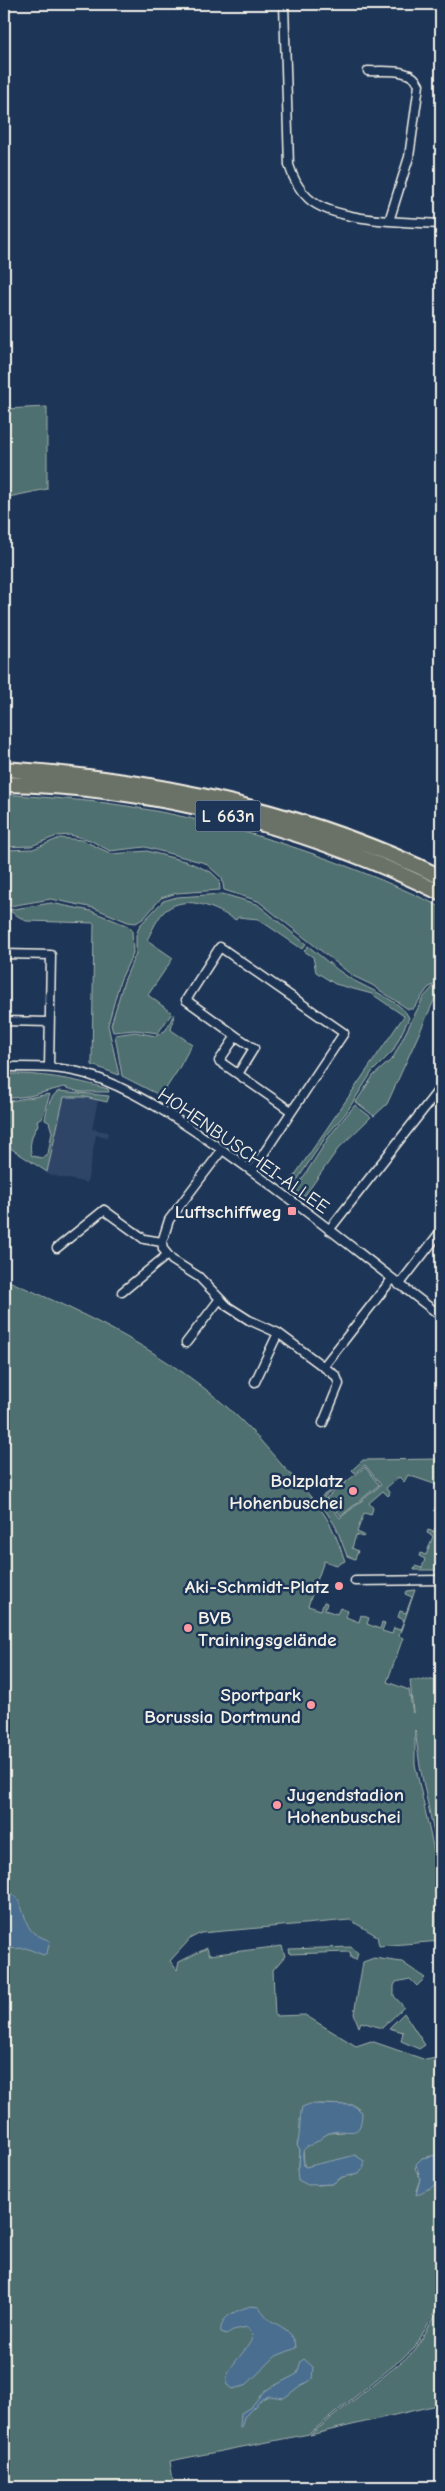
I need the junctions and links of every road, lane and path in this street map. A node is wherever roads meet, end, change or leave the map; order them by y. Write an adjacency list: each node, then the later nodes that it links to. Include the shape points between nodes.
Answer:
1 (284, 4): 3 (street, via 293,178 304,194 319,206)
2 (368, 70): 3 (street, via 408,73 417,79 419,85 409,157)
3 (389, 221): 4 (street)
4 (441, 224)
5 (4, 769): 7 (highway, L 663n, via 94,776 222,798 323,828)
6 (4, 784): 8 (highway, L 663n, via 91,790 241,819 358,857)
7 (441, 877)
8 (441, 893)
9 (4, 954): 11 (street, via 51,955)
10 (4, 1021): 11 (street)
11 (49, 1022): 14 (street)
12 (236, 1036): 15 (street, via 254,1048); 15 (street, via 219,1061); 17 (street, via 186,1000 220,947 344,1033)
13 (4, 1067): 14 (street, HOHENBUSCHEI-ALLEE)
14 (49, 1067): 18 (street, HOHENBUSCHEI-ALLEE, via 84,1074 118,1086)
15 (238, 1074): 17 (street)
16 (441, 1087): 20 (street)
17 (291, 1111): 19 (street)
18 (222, 1150): 19 (street, HOHENBUSCHEI-ALLEE); 22 (street, via 173,1215)
19 (252, 1171): 20 (street, HOHENBUSCHEI-ALLEE)
20 (330, 1230): 25 (street, HOHENBUSCHEI-ALLEE)
21 (441, 1231): 26 (street)
22 (162, 1242): 23 (street, via 144,1239 104,1210); 24 (street)
23 (57, 1248)
24 (167, 1255): 27 (street); 28 (street, via 199,1277)
25 (392, 1280): 26 (street, HOHENBUSCHEI-ALLEE); 32 (street)
26 (399, 1285): 29 (street, HOHENBUSCHEI-ALLEE)
27 (122, 1292)
28 (220, 1300): 30 (street, via 249,1320); 31 (street)
29 (441, 1316)
30 (278, 1333): 32 (street); 33 (street)
31 (186, 1343)
32 (324, 1366): 34 (street, via 336,1376 339,1384)
33 (256, 1382)
34 (323, 1423)
35 (441, 1580): 36 (street)
36 (355, 1582)

